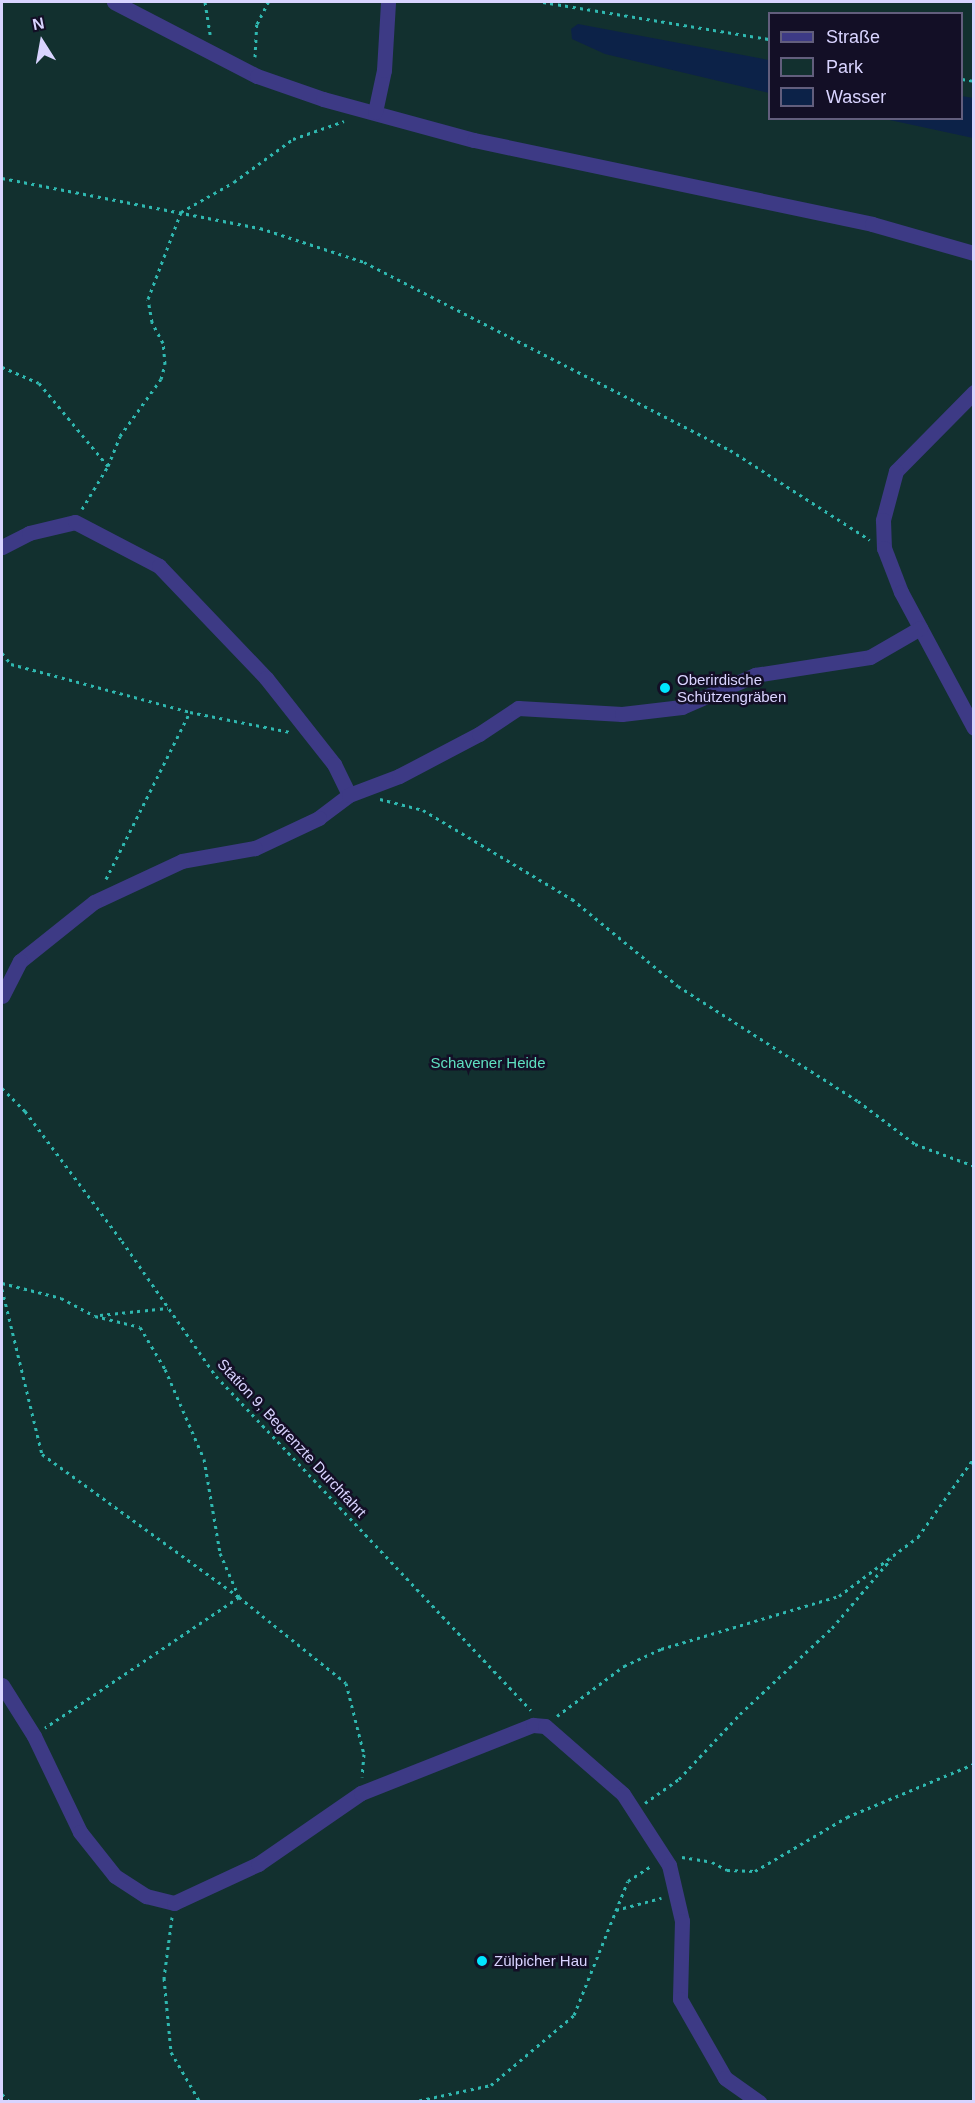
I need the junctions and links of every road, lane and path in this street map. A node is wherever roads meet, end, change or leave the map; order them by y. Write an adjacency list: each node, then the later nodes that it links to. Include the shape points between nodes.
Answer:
1 (114, 2): 7 (lane)
2 (205, 2): 7 (path)
3 (267, 2): 8 (path, via 253,43)
4 (388, 2): 9 (lane, via 384,70)
5 (543, 2): 6 (path)
6 (768, 39)
7 (212, 55): 8 (lane)
8 (257, 76): 9 (lane)
9 (375, 112): 11 (path, via 293,139 234,182); 12 (lane, via 474,141 872,224)
10 (2, 178): 11 (path)
11 (181, 212): 15 (path, via 148,299 165,364 160,379 120,436); 18 (path, via 260,228 364,262 730,450)
12 (974, 253)
13 (2, 367): 15 (path, via 39,383)
14 (974, 392): 18 (lane, via 896,471 883,520)
15 (108, 466): 16 (path)
16 (75, 522): 17 (lane, via 29,533); 23 (lane, via 159,566 266,678)
17 (2, 547)
18 (884, 548): 19 (lane)
19 (920, 628): 22 (lane); 24 (lane, via 870,657 756,675 682,706 622,714 518,708 479,734 399,776)
20 (2, 653): 21 (path, via 11,664)
21 (190, 712): 23 (path); 26 (path)
22 (974, 728)
23 (312, 737): 24 (lane, via 334,764)
24 (349, 795): 26 (lane, via 319,818 255,848 182,861)
25 (377, 799): 29 (path, via 423,810 572,899 678,986 858,1101 915,1144)
26 (94, 902): 27 (lane, via 20,961)
27 (2, 996)
28 (2, 1088): 32 (path, Station 9, Begrenzte Durchfahrt, via 25,1111)
29 (974, 1166)
30 (2, 1283): 33 (path, via 61,1299)
31 (2, 1289): 36 (path, via 42,1454)
32 (169, 1308): 33 (path); 38 (path, Station 9, Begrenzte Durchfahrt, via 216,1376 499,1672)
33 (95, 1316): 36 (path, via 140,1327 165,1368 204,1459 220,1553)
34 (974, 1458): 35 (path, via 918,1537)
35 (895, 1554): 38 (path, via 839,1596 697,1636 633,1662); 42 (path, via 832,1628 740,1714 679,1779)
36 (239, 1597): 39 (path); 41 (path, via 346,1683 364,1754)
37 (2, 1685): 39 (lane)
38 (545, 1726): 41 (lane, via 533,1725); 42 (lane)
39 (34, 1736): 45 (lane, via 80,1832 115,1876 146,1896)
40 (974, 1764): 43 (path, via 847,1817 755,1871 727,1870 692,1857)
41 (361, 1793): 45 (lane, via 258,1864)
42 (635, 1808): 43 (lane)
43 (664, 1857): 44 (lane); 46 (path, via 628,1881)
44 (677, 1896): 46 (path); 51 (lane, via 682,1921 680,1999 725,2078)
45 (174, 1904): 49 (path, via 164,1978 171,2052)
46 (616, 1910): 50 (path, via 574,2016 491,2085)
47 (2, 2094): 48 (path)
48 (10, 2102)
49 (200, 2102)
50 (412, 2102)
51 (759, 2102)

